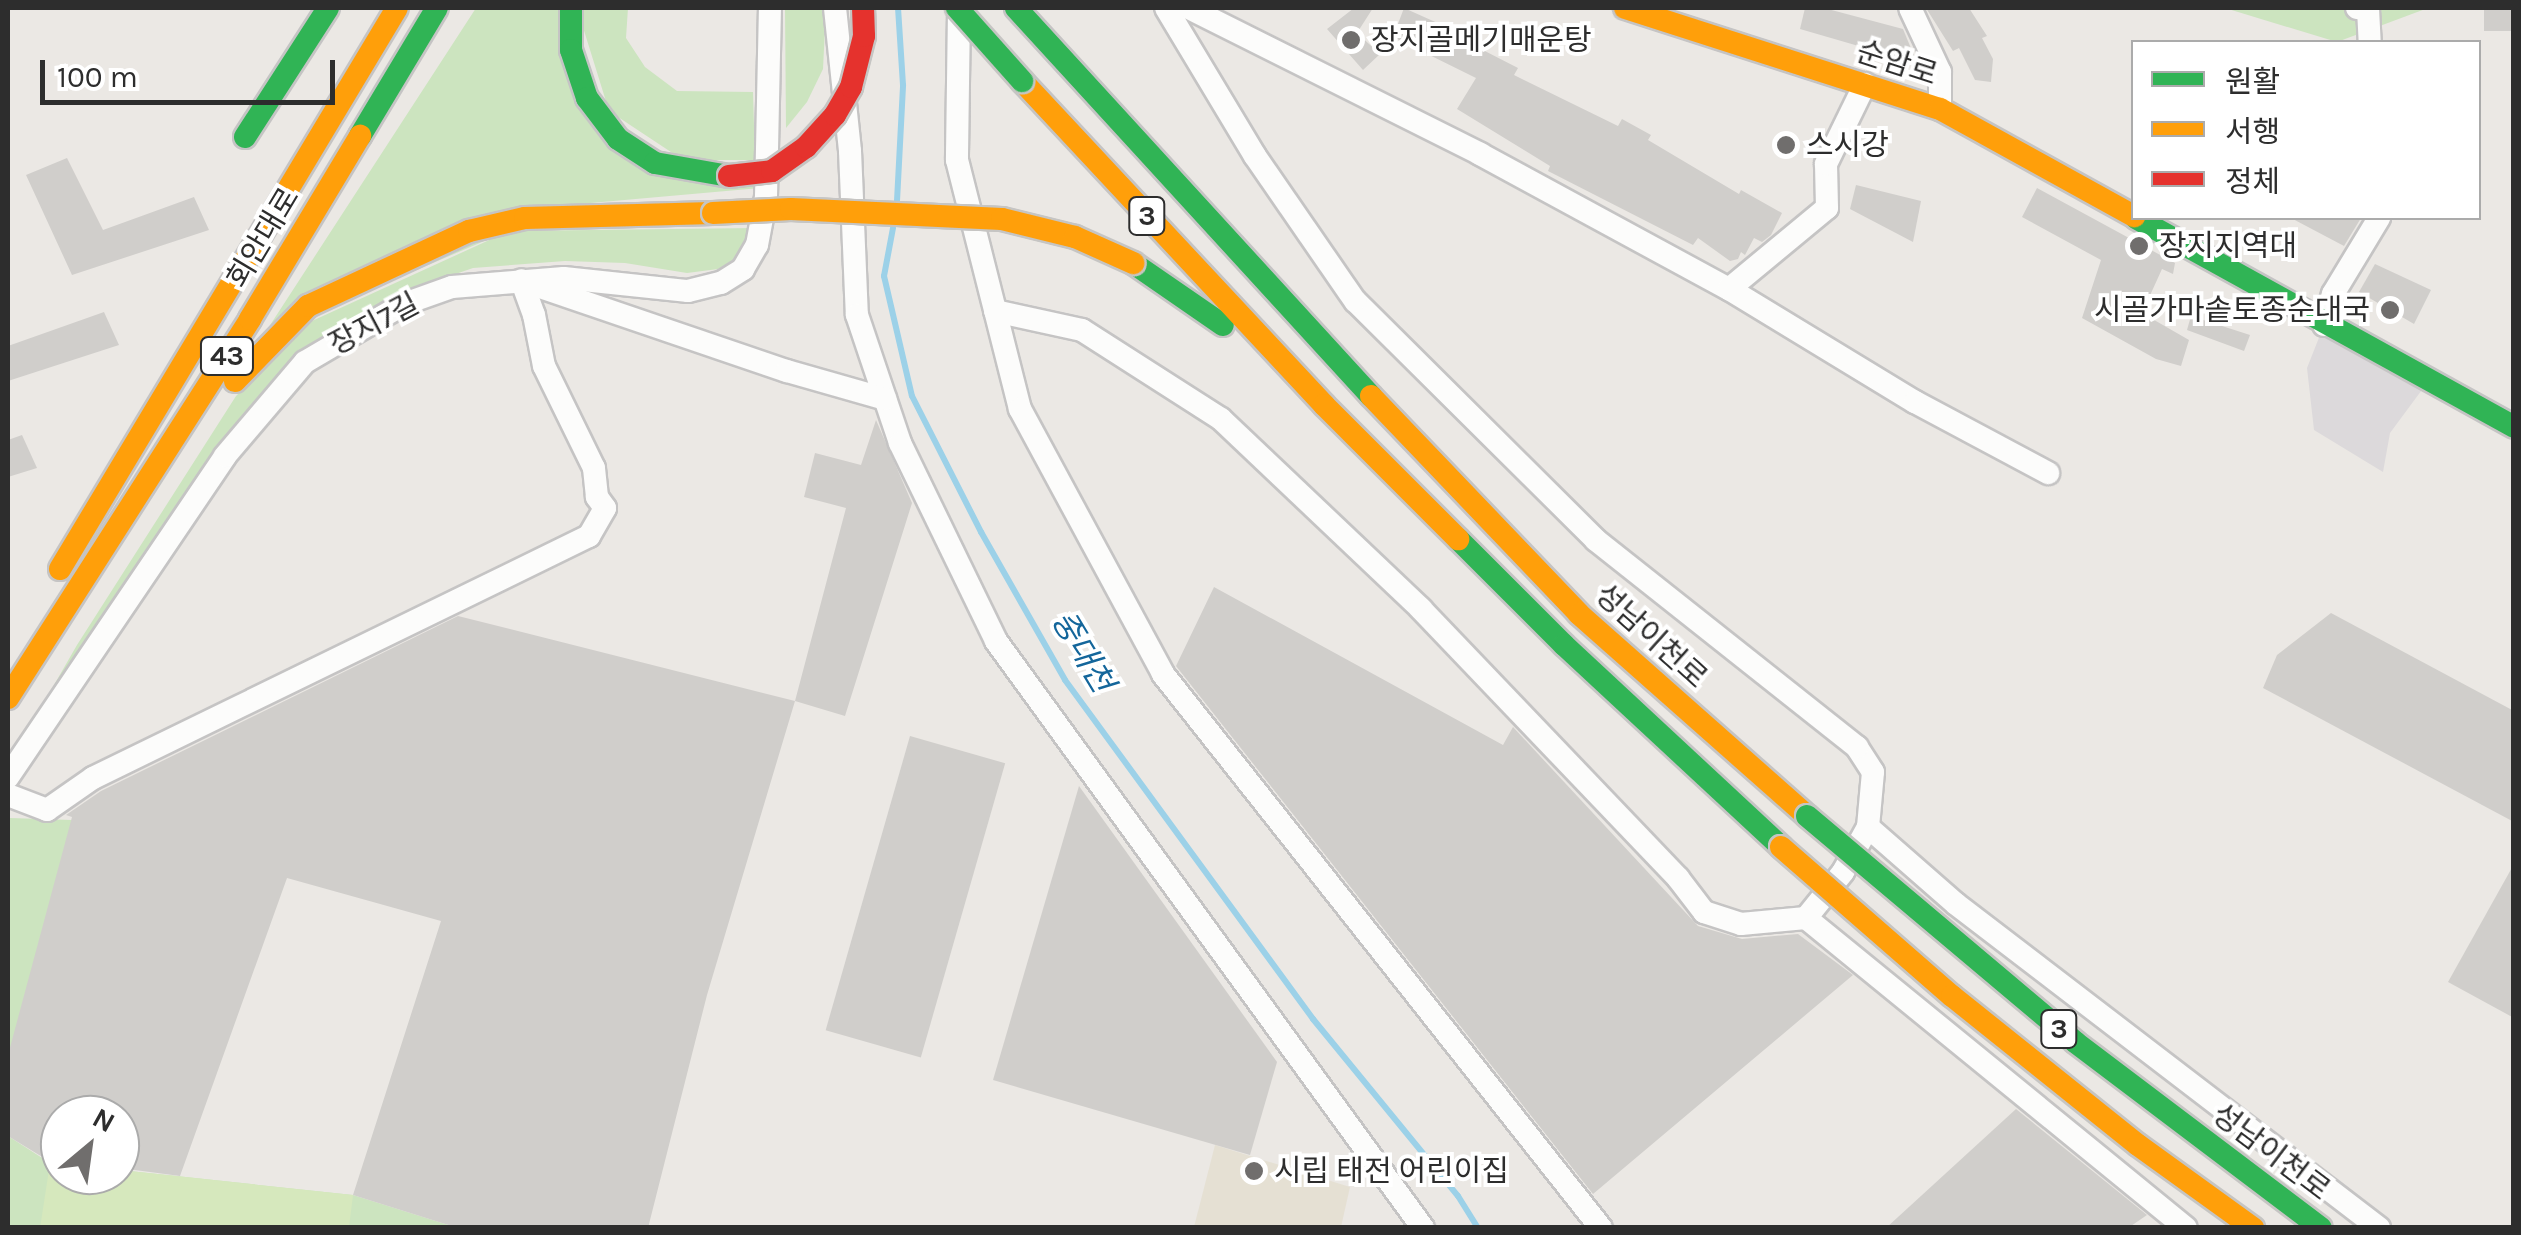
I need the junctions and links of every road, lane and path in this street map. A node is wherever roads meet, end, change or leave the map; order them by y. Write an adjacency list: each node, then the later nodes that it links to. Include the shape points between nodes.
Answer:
1 (328, 8): 19 (main road)
2 (397, 8): 33 (main road, 회안대로 / 43)
3 (437, 8): 26 (main road, 회안대로 / 43)
4 (459, 8): 26 (main road)
5 (570, 8): 8 (main road, bridge, via 571,50 587,98 618,139 655,163 729,176 772,171 835,115 851,87 864,36)
6 (770, 8): 23 (street, 장지7길, via 766,197 758,245 743,269 721,283 688,290)
7 (835, 8): 28 (street, via 857,315)
8 (863, 8)
9 (958, 8): 25 (street, via 957,160); 29 (main road, 3, bridge)
10 (1016, 8): 44 (main road, 성남이천로 / 3, bridge, via 1579,614 2075,1042)
11 (1166, 8): 38 (street, via 1255,156 1355,301 1596,540 1857,747 1872,772)
12 (1190, 8): 24 (street)
13 (1625, 8): 17 (main road, 순암로)
14 (1910, 8): 18 (street, via 1940,72)
15 (2357, 8): 16 (street, via 2368,9)
16 (2370, 40)
17 (1865, 84): 18 (main road, 순암로); 24 (street, via 1826,164 1827,208)
18 (1940, 108): 20 (main road, 순암로)
19 (245, 138)
20 (2131, 215)
21 (2140, 220): 27 (main road, 순암로)
22 (2378, 220): 27 (street, via 2332,294)
23 (521, 280): 28 (street); 36 (street, 장지7길, via 452,287 404,304 304,362 225,456); 37 (street, via 544,366 594,468 597,496 606,508 590,536 93,778 47,810)
24 (1729, 289): 31 (street)
25 (995, 311): 39 (street, via 1082,330 1221,419 1421,609 1704,912 1741,924); 41 (street, via 1020,410 1163,674)
26 (250, 319): 32 (main road, 회안대로 / 43)
27 (2324, 325): 30 (main road, 순암로)
28 (885, 399): 40 (street, via 996,640)
29 (1324, 405): 32 (main road, bridge, via 1197,304 1132,263 1075,238 1002,219 791,209 525,218 424,249 308,306 268,343); 43 (main road, 3, bridge, via 1564,645 1781,846 1952,996)
30 (2514, 427)
31 (2048, 473)
32 (120, 526): 34 (main road, 회안대로 / 43)
33 (8, 656)
34 (9, 695): 35 (main road)
35 (13, 722)
36 (8, 777)
37 (8, 795)
38 (1868, 827): 39 (street); 45 (street, via 1956,904)
39 (1806, 918): 42 (street)
40 (1424, 1228)
41 (1601, 1228)
42 (2186, 1228)
43 (2253, 1228)
44 (2322, 1228)
45 (2379, 1228)

